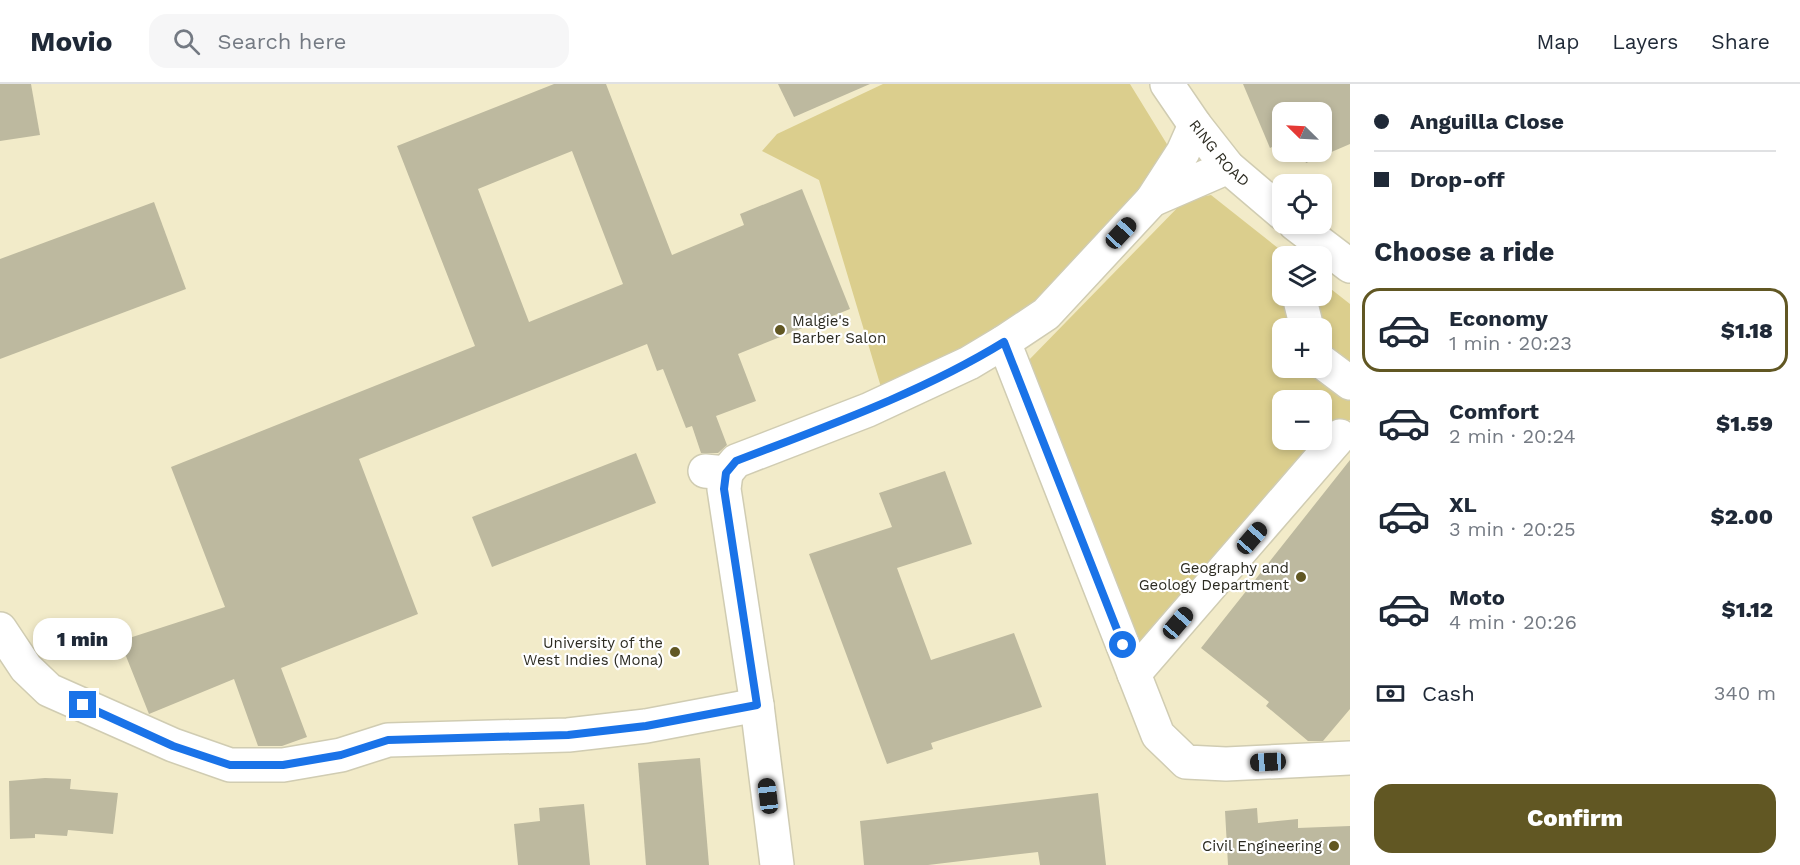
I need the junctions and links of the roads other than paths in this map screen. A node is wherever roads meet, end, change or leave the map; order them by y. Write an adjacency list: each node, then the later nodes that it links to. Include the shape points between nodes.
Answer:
1 (1167, 84): 2 (street, RING ROAD)
2 (1195, 125): 3 (street, RING ROAD); 4 (street, via 1183,152)
3 (1228, 167): 4 (street); 5 (street, RING ROAD)
4 (1152, 200): 6 (street, via 1046,314)
5 (1272, 204)
6 (1004, 342): 11 (street); 12 (street, via 969,363 868,410 715,472 724,489)
7 (1332, 370): 8 (street)
8 (1350, 383)
9 (1340, 436): 11 (street)
10 (0, 629): 12 (street, via 26,668 49,690 173,746 230,765 283,765 341,755 388,740 568,735 646,726)
11 (1134, 674): 13 (street, via 1158,735 1186,762)
12 (757, 705): 14 (street)
13 (1350, 758)
14 (777, 865)

